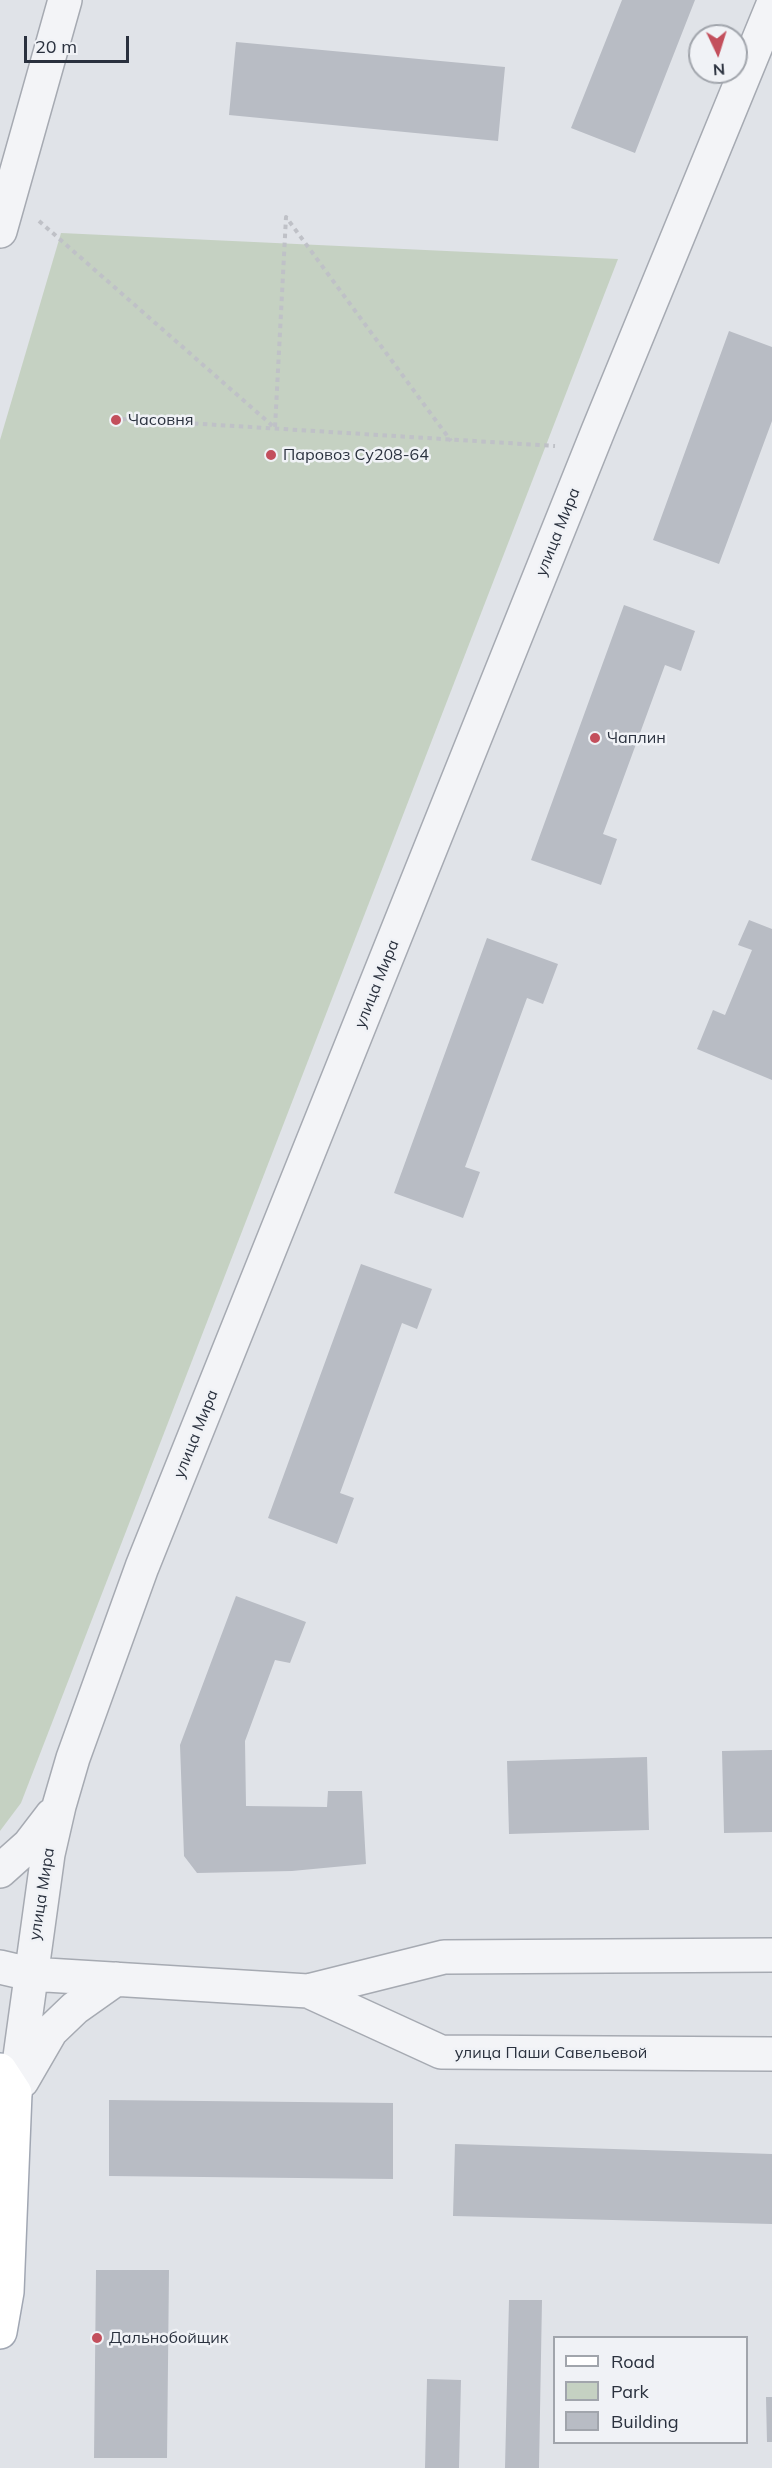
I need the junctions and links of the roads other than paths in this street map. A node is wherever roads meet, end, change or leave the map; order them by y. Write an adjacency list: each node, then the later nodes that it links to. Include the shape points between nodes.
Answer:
1 (65, 0): 3 (street)
2 (772, 7): 4 (street, улица Мира, via 146,1556)
3 (0, 231)
4 (58, 1806): 5 (street, via 29,1845); 7 (street, улица Мира)
5 (0, 1871)
6 (772, 1954): 9 (street, улица Паши Савельевой, via 444,1957)
7 (15, 1971): 8 (street, улица Паши Савельевой); 11 (street, улица Мира)
8 (116, 1979): 9 (street, улица Паши Савельевой); 11 (street, via 75,2008)
9 (308, 1991): 10 (street, улица Паши Савельевой, via 441,2052)
10 (772, 2054)
11 (7, 2082): 12 (main road, via 7,2292)
12 (0, 2332)

